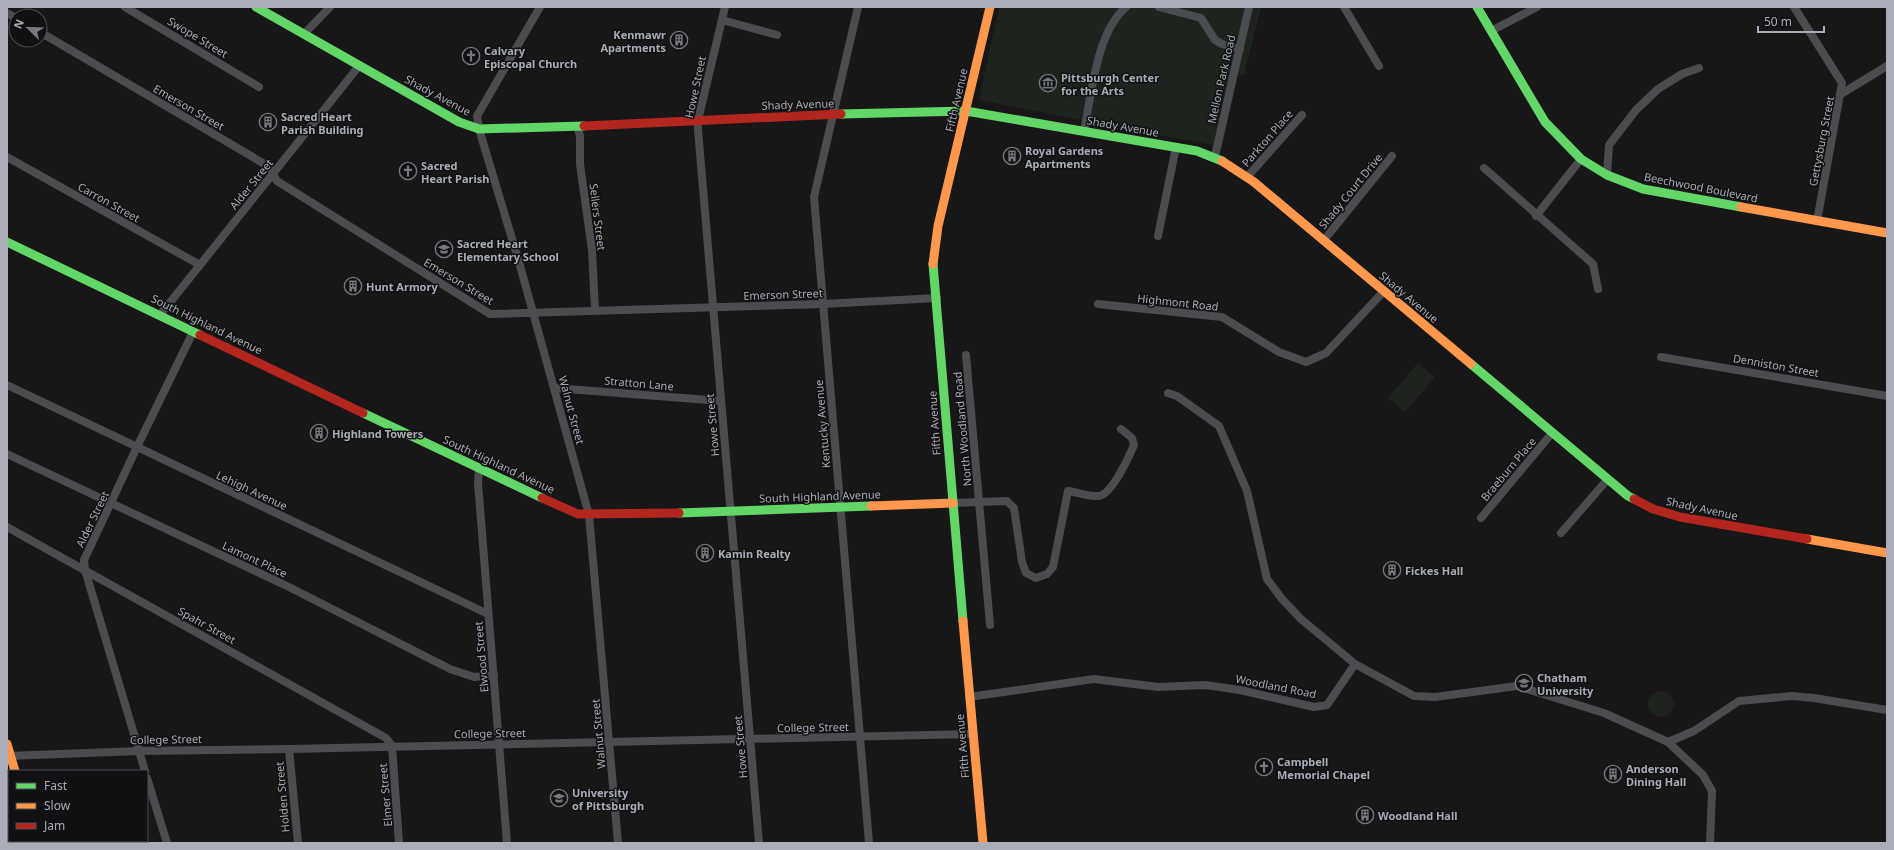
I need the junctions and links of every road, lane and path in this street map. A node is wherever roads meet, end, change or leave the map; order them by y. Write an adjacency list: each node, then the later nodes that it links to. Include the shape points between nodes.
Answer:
1 (125, 7): 25 (street, Swope Street)
2 (256, 7): 17 (main road, Shady Avenue)
3 (330, 7): 17 (street)
4 (540, 7): 32 (street, Walnut Street, via 477,116)
5 (725, 7): 15 (street, Howe Street)
6 (858, 7): 28 (street, Kentucky Avenue)
7 (990, 7): 27 (main road, Fifth Avenue)
8 (1126, 7): 33 (street, via 1118,15 1102,44)
9 (1159, 7): 20 (street, via 1201,18 1215,40)
10 (1249, 7): 20 (street, Mellon Park Road)
11 (1344, 7): 22 (street)
12 (1476, 7): 16 (main road, Beechwood Boulevard)
13 (1537, 7): 16 (street)
14 (1794, 7): 26 (street, Gettysburg Street, via 1842,83)
15 (722, 20): 18 (street); 30 (street, Howe Street)
16 (1491, 31): 38 (main road, Beechwood Boulevard, via 1545,122)
17 (304, 34): 21 (main road, Shady Avenue)
18 (777, 35)
19 (48, 37): 40 (street, Emerson Street, via 268,166)
20 (1240, 48): 35 (street, Mellon Park Road)
21 (359, 66): 32 (main road, Shady Avenue, via 460,122); 40 (street, Alder Street)
22 (1379, 66)
23 (1887, 66): 26 (street)
24 (1699, 68): 41 (street, via 1682,74 1658,90 1636,110 1609,145)
25 (259, 87)
26 (1841, 94): 44 (street, Gettysburg Street)
27 (966, 111): 28 (main road, Shady Avenue); 33 (main road, Shady Avenue); 52 (main road, Fifth Avenue, via 938,226 933,261)
28 (833, 114): 30 (main road, Shady Avenue); 53 (street, Kentucky Avenue, via 814,197)
29 (1302, 115): 42 (street, Parkton Place)
30 (698, 120): 31 (main road, Shady Avenue); 55 (street, Howe Street)
31 (578, 126): 32 (main road, Shady Avenue); 56 (street, Sellers Street, via 580,164 592,250)
32 (479, 128): 57 (street, Walnut Street)
33 (1084, 131): 34 (main road, Shady Avenue)
34 (1176, 147): 35 (main road, Shady Avenue); 46 (street)
35 (1215, 156): 42 (main road, Shady Avenue)
36 (1392, 156): 47 (street, Shady Court Drive)
37 (7, 157): 49 (street, Carron Street)
38 (1581, 158): 41 (main road, Beechwood Boulevard); 43 (street)
39 (1484, 168): 43 (street)
40 (274, 174): 49 (street, Alder Street); 57 (street, Emerson Street, via 277,181 490,314)
41 (1607, 175): 44 (main road, Beechwood Boulevard, via 1643,189)
42 (1248, 176): 47 (main road, Shady Avenue)
43 (1536, 216): 50 (street, via 1593,264)
44 (1817, 220): 45 (main road, Beechwood Boulevard)
45 (1887, 233)
46 (1158, 236)
47 (1324, 240): 51 (main road, Shady Avenue)
48 (7, 242): 58 (main road, South Highland Avenue)
49 (200, 265): 58 (street, Alder Street)
50 (1598, 289)
51 (1384, 291): 54 (street, Highmont Road, via 1326,353 1306,362 1278,352 1222,317); 68 (main road, Shady Avenue)
52 (937, 298): 53 (street, Emerson Street); 74 (main road, Fifth Avenue)
53 (823, 304): 55 (street, Emerson Street); 76 (street, Kentucky Avenue)
54 (1098, 304)
55 (712, 308): 56 (street, Emerson Street); 66 (street, Howe Street)
56 (595, 310): 57 (street, Emerson Street)
57 (532, 313): 63 (street, Walnut Street)
58 (160, 315): 59 (main road, South Highland Avenue)
59 (194, 332): 69 (street, Alder Street); 71 (main road, South Highland Avenue)
60 (966, 355): 73 (street, North Woodland Road)
61 (1661, 357): 65 (street, Denniston Street)
62 (7, 385): 69 (street, Lehigh Avenue)
63 (555, 388): 66 (street, Stratton Lane); 78 (street, Walnut Street)
64 (1168, 393): 86 (street, via 1177,396 1219,426 1247,491 1267,579 1301,619)
65 (1887, 396)
66 (722, 401): 77 (street, Howe Street)
67 (1121, 429): 73 (street, North Woodland Road, via 1132,438 1134,446 1128,461 1107,493 1099,496 1068,490 1053,567 1047,574 1036,578 1026,573 1014,508 1007,501)
68 (1552, 433): 72 (main road, Shady Avenue); 79 (street, Braeburn Place)
69 (136, 447): 75 (street, Alder Street); 84 (street, Lehigh Avenue)
70 (7, 454): 75 (street, Lamont Place)
71 (479, 469): 78 (main road, South Highland Avenue, via 578,514); 84 (street, Elwood Street)
72 (1607, 480): 81 (street); 82 (main road, Shady Avenue, via 1628,496 1653,509 1680,517)
73 (979, 502): 74 (street, North Woodland Road); 85 (street, North Woodland Road)
74 (953, 503): 76 (main road, South Highland Avenue); 88 (main road, Fifth Avenue)
75 (112, 504): 83 (street, Alder Street, via 84,560); 87 (street, Lamont Place, via 289,587 450,669 474,677)
76 (840, 507): 77 (main road, South Highland Avenue); 91 (street, Kentucky Avenue)
77 (730, 511): 78 (main road, South Highland Avenue); 92 (street, Howe Street)
78 (589, 515): 93 (street, Walnut Street)
79 (1481, 518)
80 (7, 527): 83 (street, Spahr Street)
81 (1561, 533)
82 (1887, 553)
83 (85, 570): 97 (street, Spahr Street, via 386,738); 99 (street, Alder Street)
84 (488, 614): 87 (street, Elwood Street)
85 (990, 625)
86 (1355, 664): 88 (street, Woodland Road, via 1327,705 1314,707 1205,684 1158,687 1094,679); 94 (street, via 1414,696 1435,697 1518,686 1604,713)
87 (494, 676): 96 (street, Elwood Street)
88 (969, 697): 90 (main road, Fifth Avenue)
89 (1887, 710): 94 (street, via 1792,696 1739,701 1694,731)
90 (972, 734): 91 (street, College Street); 111 (main road, Fifth Avenue)
91 (861, 736): 92 (street, College Street); 110 (street, Kentucky Avenue)
92 (750, 739): 93 (street, College Street); 109 (street, Howe Street)
93 (610, 742): 96 (street, College Street); 108 (street, Walnut Street)
94 (1668, 742): 112 (street, via 1703,775 1712,791)
95 (7, 744): 100 (main road)
96 (500, 744): 97 (street, College Street); 107 (street, Elwood Street)
97 (392, 746): 98 (street, College Street); 106 (street, Elmer Street)
98 (289, 749): 99 (street, College Street); 105 (street, Holden Street)
99 (139, 750): 100 (street, College Street); 102 (street, Alder Street)
100 (9, 755): 101 (main road)
101 (15, 770)
102 (145, 770)
103 (148, 781): 104 (street)
104 (167, 843)
105 (298, 843)
106 (399, 843)
107 (507, 843)
108 (618, 843)
109 (759, 843)
110 (869, 843)
111 (983, 843)
112 (1710, 843)

